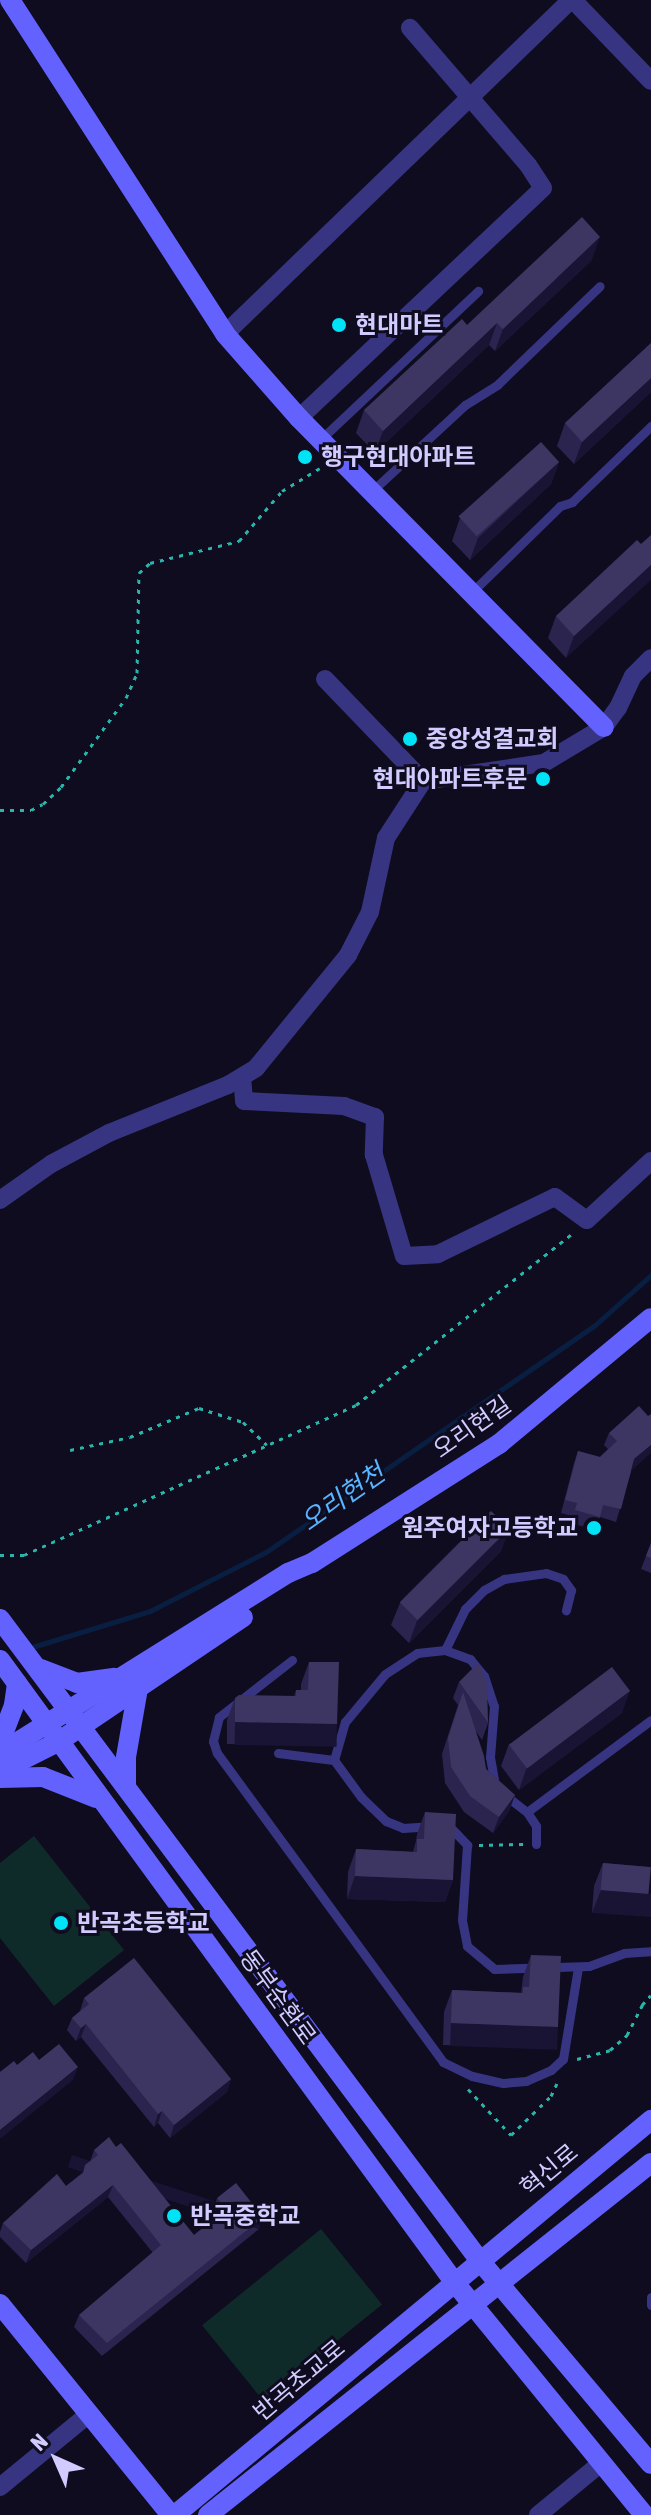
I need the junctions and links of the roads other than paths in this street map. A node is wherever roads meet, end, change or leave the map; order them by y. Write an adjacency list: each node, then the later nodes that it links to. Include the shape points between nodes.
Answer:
1 (10, 0): 8 (street)
2 (572, 0): 4 (street); 5 (street)
3 (410, 28): 5 (street)
4 (651, 81)
5 (470, 100): 8 (street); 9 (street, via 543,188)
6 (600, 286): 12 (lane, via 498,384 465,405)
7 (478, 291): 11 (lane)
8 (225, 334): 9 (street)
9 (299, 418): 11 (street)
10 (651, 426): 13 (lane)
11 (321, 439): 12 (street)
12 (372, 491): 13 (street)
13 (472, 592): 16 (street)
14 (651, 658): 16 (street, via 633,676)
15 (325, 679): 17 (street)
16 (604, 727): 17 (street, via 544,763)
17 (423, 781): 18 (street, via 386,838 370,912 348,955 256,1068)
18 (242, 1077): 19 (street, via 244,1101 344,1106 375,1117 374,1155 404,1256 438,1254 555,1197 587,1220); 20 (street, via 109,1133)
19 (651, 1161)
20 (0, 1200)
21 (651, 1318): 28 (street, 오리현길, via 499,1444 312,1563 297,1580)
22 (566, 1610): 24 (lane, via 571,1590 563,1579 546,1573 504,1579 465,1609)
23 (0, 1619): 27 (street, 동부순환로)
24 (445, 1650): 36 (lane, via 417,1653 385,1674 345,1722); 41 (lane, via 470,1659 484,1676 494,1706 493,1782)
25 (0, 1660): 29 (street, 동부순환로)
26 (292, 1660): 44 (lane, via 219,1717 213,1741 217,1753 443,2062 503,2083 526,2081 559,2063)
27 (38, 1668): 28 (street, via 77,1683); 30 (street, 동부순환로)
28 (130, 1682): 30 (street, 오리현길); 39 (street)
29 (17, 1683): 32 (street, 동부순환로); 33 (street)
30 (76, 1718): 32 (street, 오리현길); 39 (street, 동부순환로)
31 (651, 1720): 41 (lane)
32 (52, 1734): 34 (street); 37 (street); 40 (street, 동부순환로)
33 (0, 1742)
34 (0, 1753)
35 (278, 1753): 36 (lane)
36 (334, 1760): 44 (lane, via 386,1821 403,1828 441,1819 467,1845 462,1920 467,1946 474,1953 494,1969)
37 (0, 1771)
38 (0, 1778): 40 (street, via 43,1777)
39 (126, 1785): 47 (street, 동부순환로)
40 (103, 1802): 48 (street, 동부순환로)
41 (527, 1812): 42 (lane, via 536,1826)
42 (536, 1844)
43 (651, 1951): 44 (lane)
44 (578, 1967)
45 (651, 2120): 47 (street, 혁신로)
46 (651, 2163): 49 (street)
47 (480, 2261): 48 (street, 혁신로); 49 (street, 동부순환로)
48 (455, 2283): 53 (street, 동부순환로); 58 (street, 반곡초교로)
49 (499, 2284): 53 (street, 반곡초교로); 56 (street)
50 (651, 2297): 52 (lane)
51 (0, 2304): 54 (street)
52 (651, 2305)
53 (473, 2306): 55 (street); 59 (street, 반곡초교로)
54 (89, 2414): 57 (street); 58 (street)
55 (601, 2463): 60 (street); 61 (street)
56 (651, 2464)
57 (0, 2487)
58 (173, 2515)
59 (208, 2515)
60 (538, 2515)
61 (644, 2515)

